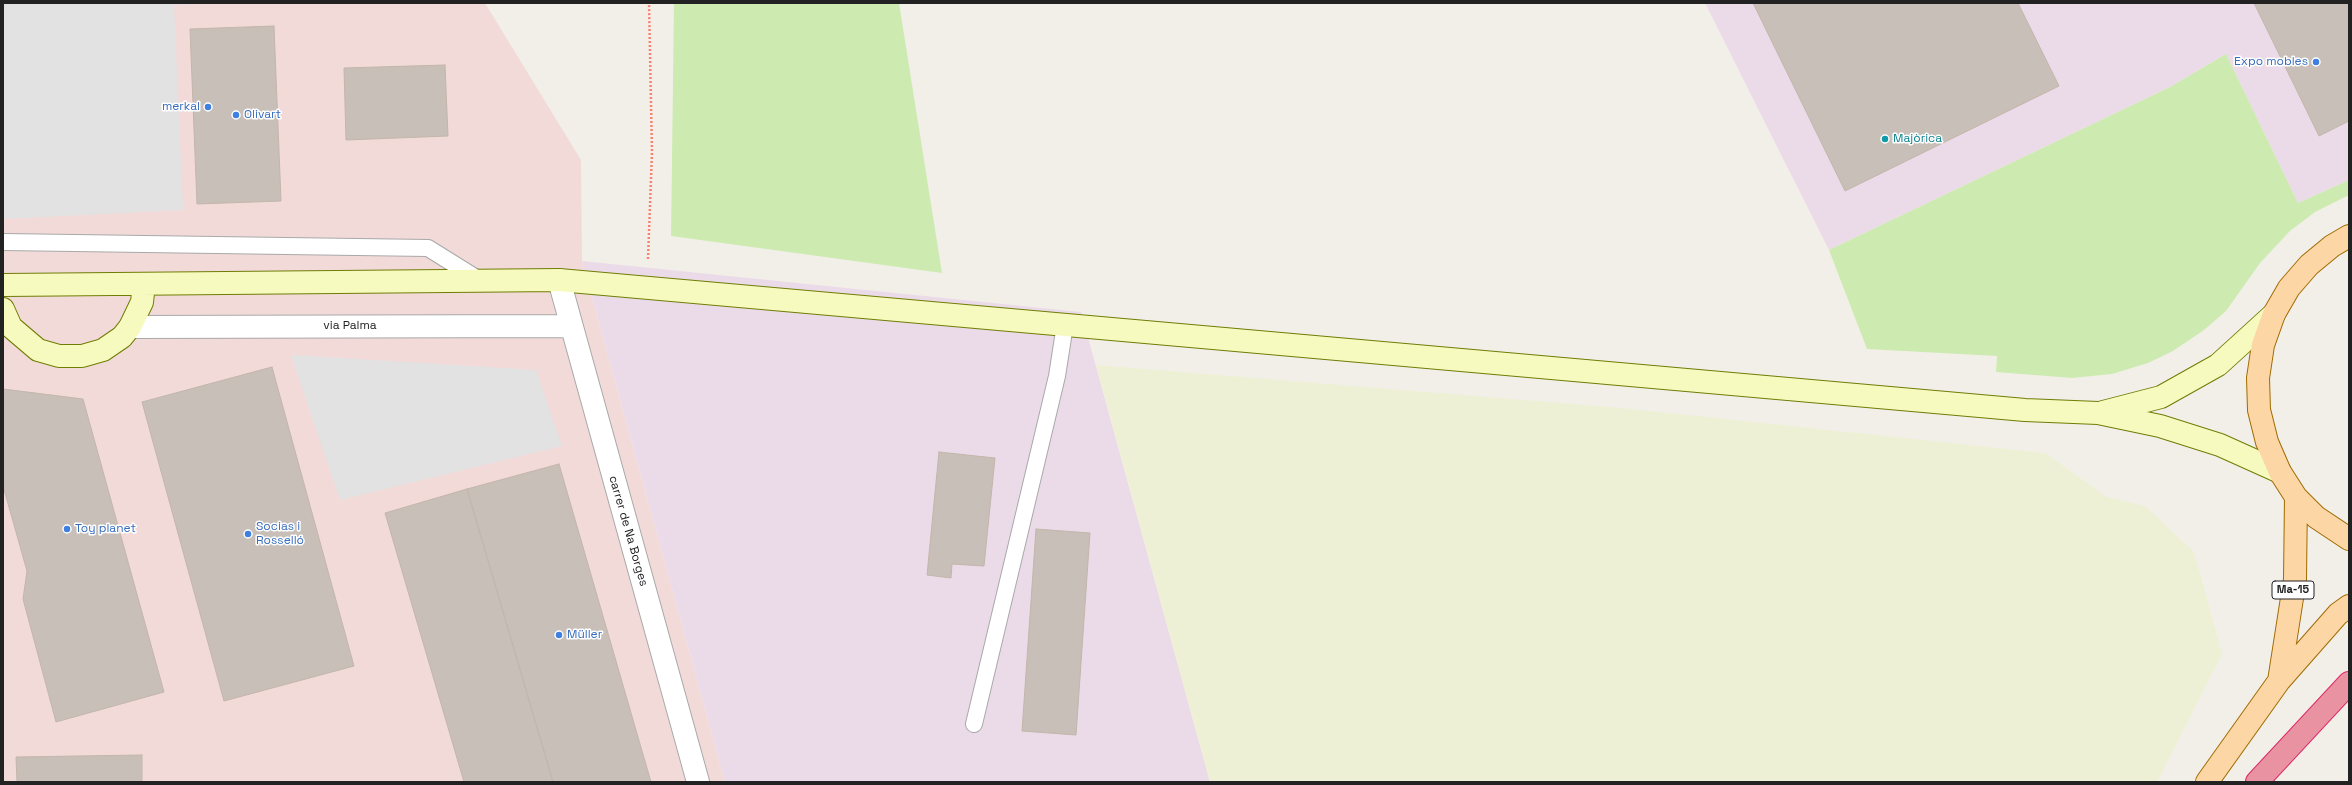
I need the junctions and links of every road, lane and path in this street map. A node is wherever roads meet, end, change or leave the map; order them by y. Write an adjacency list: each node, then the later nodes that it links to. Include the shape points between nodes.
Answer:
1 (649, 3): 8 (path, via 652,152)
2 (2349, 236): 9 (main road, via 2309,265 2289,288)
3 (3, 242): 4 (lane, via 428,248)
4 (481, 280): 5 (main road); 6 (main road)
5 (559, 280): 8 (main road); 13 (street, carrer de Na Borges)
6 (144, 284): 7 (main road); 12 (main road, via 142,302)
7 (3, 285)
8 (647, 288): 11 (main road)
9 (2274, 314): 14 (main road, via 2218,365 2161,397); 15 (main road, via 2263,345 2258,378 2259,410 2267,442)
10 (6, 321): 12 (main road, via 38,350 60,356 82,356 104,350 122,337)
11 (1065, 325): 14 (main road, via 2025,410); 21 (lane, via 1057,376)
12 (130, 326): 13 (street, via Palma)
13 (570, 326): 22 (street, carrer de Na Borges)
14 (2098, 413): 15 (main road, via 2168,428 2220,445)
15 (2280, 472): 16 (main road)
16 (2296, 497): 17 (main road, via 2316,517); 19 (main road, Ma-15, via 2295,579)
17 (2349, 539)
18 (2349, 606): 19 (main road, Ma-15, via 2338,614)
19 (2278, 682): 23 (main road, Ma-15)
20 (2349, 683): 24 (highway)
21 (974, 724)
22 (698, 782)
23 (2207, 782)
24 (2257, 782)

